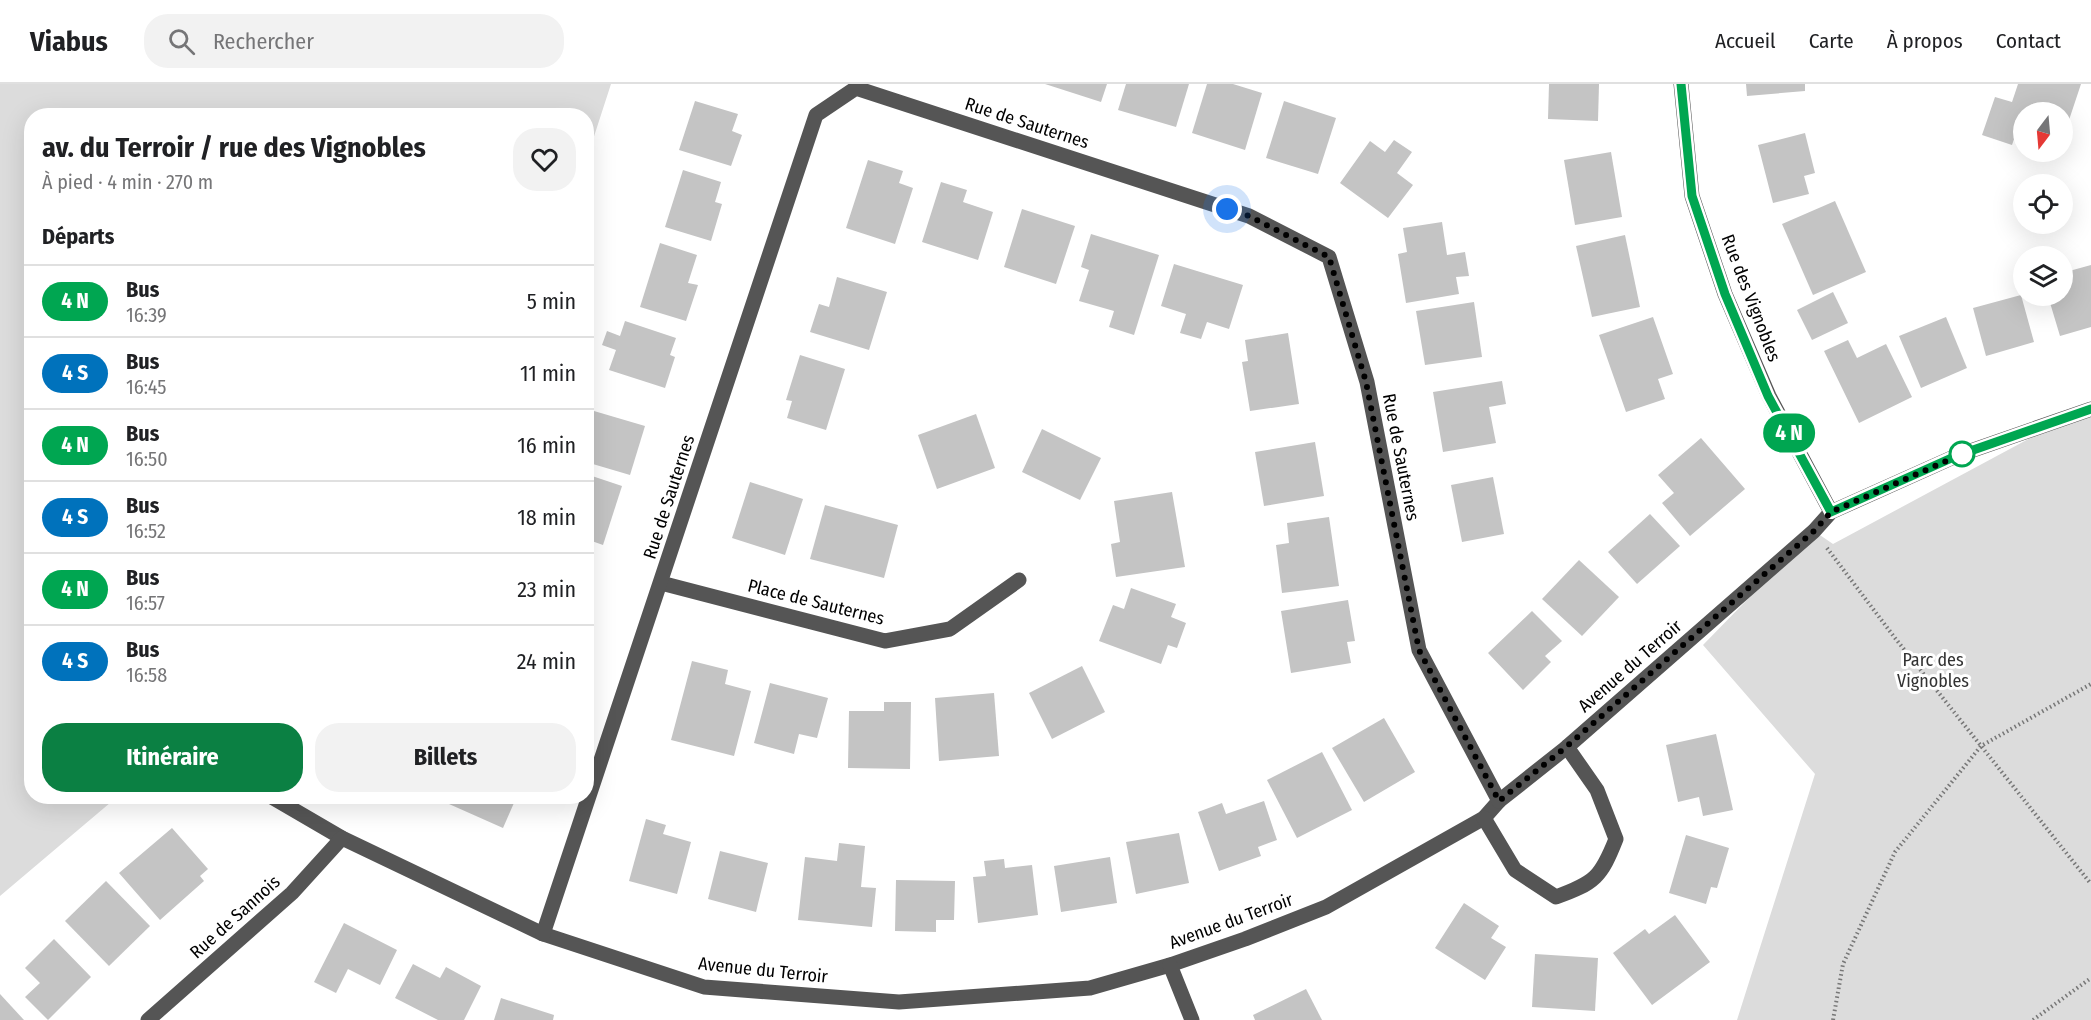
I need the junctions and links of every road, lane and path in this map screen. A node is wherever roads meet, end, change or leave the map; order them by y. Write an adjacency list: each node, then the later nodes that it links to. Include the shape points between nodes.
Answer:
1 (1681, 84): 3 (street, Rue des Vignobles, via 1692,196 1725,294 1768,396)
2 (2091, 409): 3 (street, Avenue du Terroir, via 1956,456)
3 (1831, 512): 4 (street, Avenue du Terroir)
4 (1814, 531): 8 (path); 9 (street, Avenue du Terroir)
5 (1019, 580): 6 (street, Place de Sauternes, via 950,629 885,640)
6 (661, 583): 10 (street, Rue de Sauternes); 11 (street, Rue de Sauternes, via 816,115 855,88 1249,216 1329,257 1366,382 1419,650)
7 (2091, 684): 8 (path)
8 (1981, 746): 16 (path); 22 (path, via 1895,852 1843,964)
9 (1566, 747): 11 (street, Avenue du Terroir); 14 (street, via 1597,790 1616,839 1605,867 1585,887 1556,897 1515,870)
10 (594, 782)
11 (1499, 801): 14 (street, Avenue du Terroir)
12 (284, 804): 15 (street, Avenue du Terroir)
13 (587, 804): 17 (street, Rue de Sauternes)
14 (1484, 818): 18 (street, Avenue du Terroir, via 1326,907)
15 (342, 838): 17 (street, Avenue du Terroir); 20 (street, Rue de Sannois, via 292,893)
16 (2091, 884)
17 (543, 934): 18 (street, Avenue du Terroir, via 704,987 899,1002 1090,988)
18 (1170, 964): 21 (street)
19 (2091, 978): 23 (path)
20 (148, 1020)
21 (1192, 1020)
22 (1833, 1020)
23 (2033, 1020)

